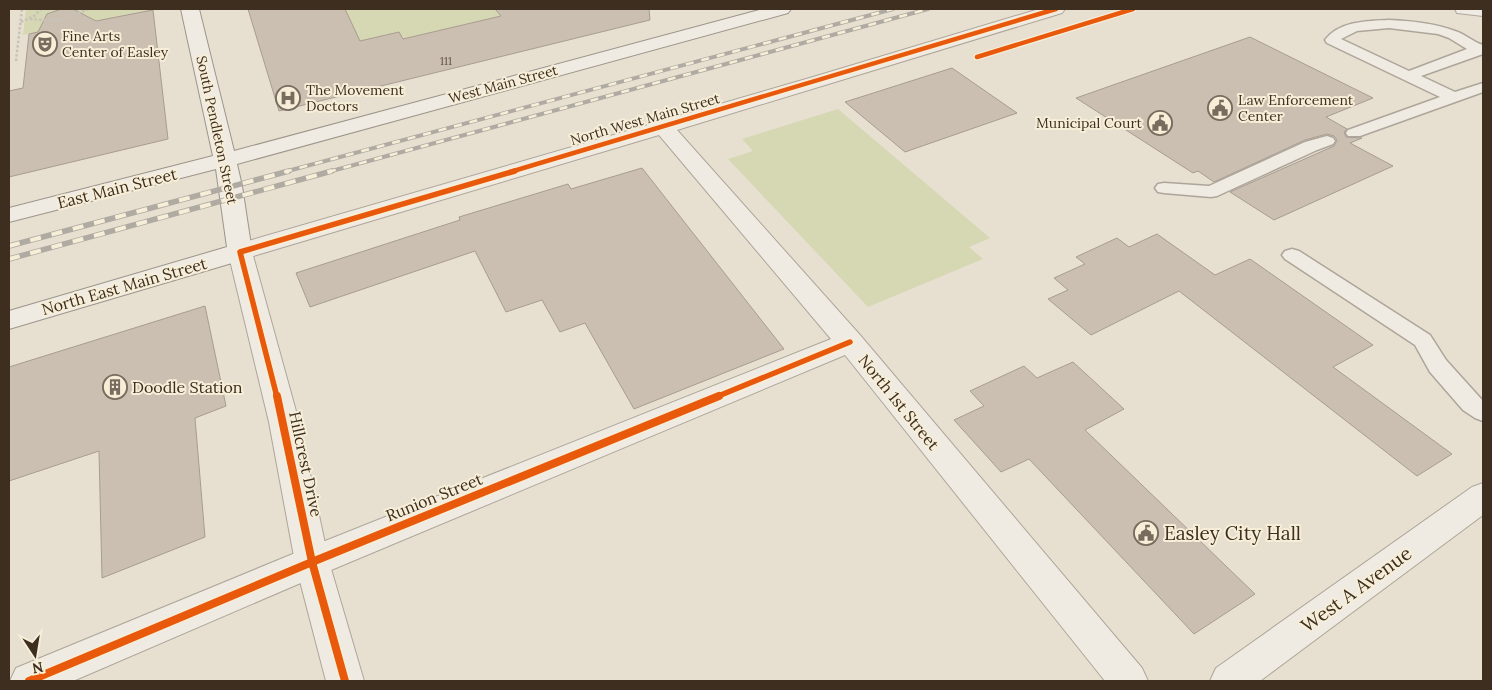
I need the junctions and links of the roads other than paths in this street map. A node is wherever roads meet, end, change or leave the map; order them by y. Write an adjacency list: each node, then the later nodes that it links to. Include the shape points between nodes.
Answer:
1 (190, 9): 13 (street, South Pendleton Street)
2 (782, 9): 13 (street, West Main Street)
3 (1056, 9): 10 (street, North West Main Street)
4 (1463, 9): 5 (street)
5 (1483, 11)
6 (1482, 49): 7 (lane); 7 (lane, via 1453,34 1372,23 1336,34 1332,40)
7 (1408, 76): 9 (lane)
8 (1483, 88): 9 (lane)
9 (1455, 98): 11 (lane)
10 (664, 128): 16 (street, North West Main Street); 19 (street, North 1st Street)
11 (1354, 133)
12 (1327, 141): 14 (lane, via 1211,192)
13 (225, 160): 15 (street, East Main Street); 16 (street, South Pendleton Street)
14 (1164, 188)
15 (9, 215)
16 (240, 252): 18 (street, North East Main Street); 22 (street, Hillcrest Drive, via 284,422)
17 (1292, 255): 20 (lane, via 1423,340 1438,366 1471,404)
18 (9, 320)
19 (850, 342): 22 (street, Runion Street); 25 (street, North 1st Street)
20 (1483, 412)
21 (1483, 497): 26 (street, West A Avenue)
22 (312, 562): 23 (street, Runion Street); 24 (street, Hillcrest Drive)
23 (29, 681)
24 (345, 681)
25 (1129, 681)
26 (1229, 681)

